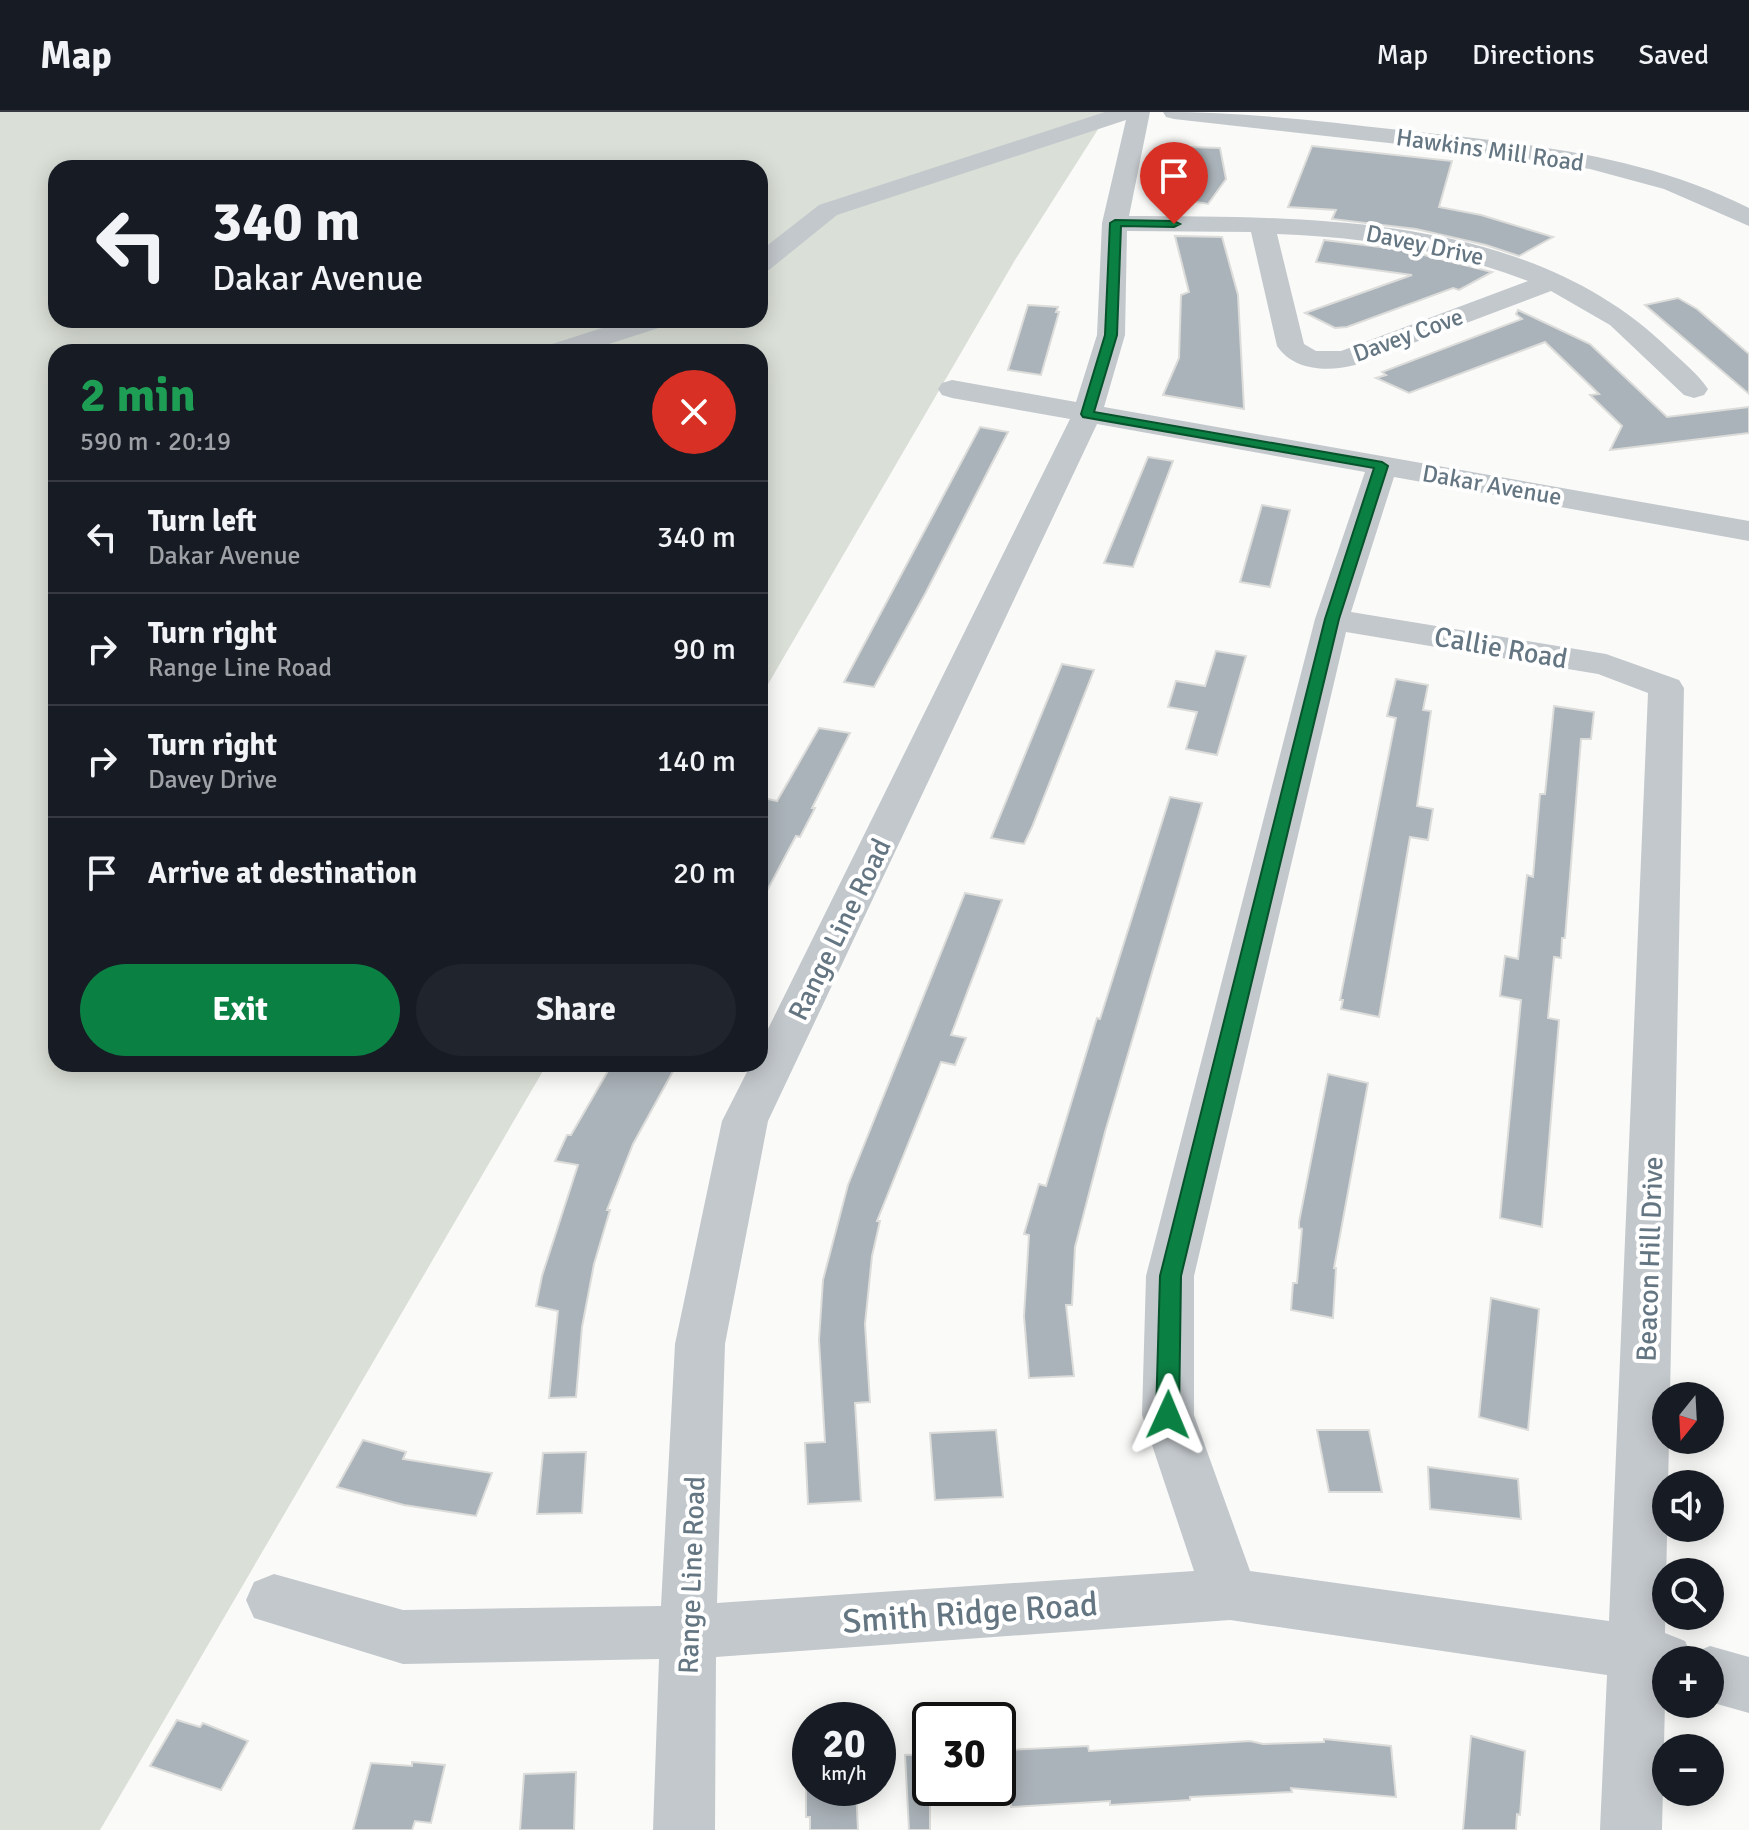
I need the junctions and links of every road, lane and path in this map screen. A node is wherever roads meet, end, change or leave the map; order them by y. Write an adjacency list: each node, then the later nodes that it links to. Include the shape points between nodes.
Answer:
1 (1128, 112): 9 (street, via 828,210)
2 (1139, 112): 7 (street, Range Line Road)
3 (1174, 112): 5 (street, Hawkins Mill Road, via 1552,154)
4 (1749, 195): 5 (street)
5 (1723, 203): 6 (street, Hawkins Mill Road)
6 (1749, 218)
7 (1115, 223): 8 (street, Davey Drive); 15 (street, Range Line Road, via 1111,335)
8 (1262, 225): 10 (street, Davey Drive, via 1422,240); 10 (street, Davey Cove, via 1291,346 1312,358 1345,359)
9 (768, 258)
10 (1553, 281): 14 (street, Davey Drive, via 1610,313)
11 (630, 328): 12 (street)
12 (581, 344)
13 (952, 389): 15 (street, Dakar Avenue)
14 (1694, 389)
15 (1087, 414): 16 (street, Dakar Avenue); 22 (street, Range Line Road, via 745,1121 700,1344)
16 (1382, 466): 17 (street, Dakar Avenue); 18 (street)
17 (1749, 531)
18 (1332, 619): 19 (street, Callie Road, via 1606,665); 20 (street, via 1170,1276 1168,1415)
19 (1666, 688): 23 (street, Beacon Hill Drive)
20 (1230, 1594): 22 (street, Smith Ridge Road); 24 (street, Smith Ridge Road)
21 (274, 1600): 22 (street, Smith Ridge Road, via 403,1637)
22 (688, 1632): 27 (street, Range Line Road)
23 (1652, 1646)
24 (1652, 1657): 28 (street, Beacon Hill Drive)
25 (1724, 1678): 26 (street)
26 (1749, 1685)
27 (684, 1830)
28 (1631, 1830)

